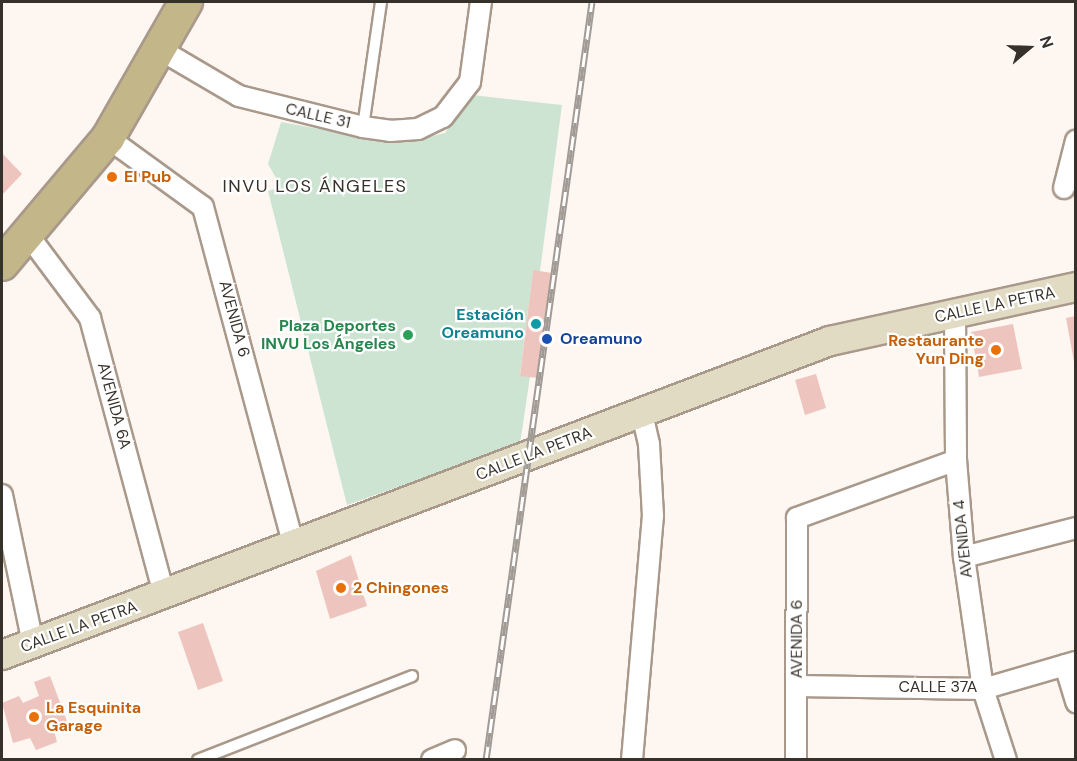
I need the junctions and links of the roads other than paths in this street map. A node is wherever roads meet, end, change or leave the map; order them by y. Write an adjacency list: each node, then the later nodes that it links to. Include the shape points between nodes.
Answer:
1 (186, 2): 4 (main road)
2 (381, 2): 5 (lane)
3 (481, 2): 5 (street, CALLE 31, via 470,82 443,117 418,129 390,132)
4 (159, 49): 5 (street, CALLE 31, via 239,96); 6 (main road)
5 (363, 127)
6 (108, 138): 9 (main road); 17 (street, AVENIDA 6, via 203,207)
7 (1076, 141): 8 (street)
8 (1064, 188)
9 (28, 235): 10 (main road); 19 (street, AVENIDA 6A, via 90,318)
10 (2, 264)
11 (1076, 287): 12 (street, CALLE LA PETRA)
12 (955, 314): 13 (street, CALLE LA PETRA, via 830,341); 14 (street, AVENIDA 4)
13 (642, 413): 17 (street, CALLE LA PETRA); 30 (street, via 649,444 653,516)
14 (956, 460): 18 (street, AVENIDA 4); 24 (street, AVENIDA 6, via 797,518)
15 (2, 495): 20 (street)
16 (1076, 528): 18 (street)
17 (294, 546): 19 (street, CALLE LA PETRA)
18 (964, 557): 25 (street, AVENIDA 4)
19 (164, 596): 20 (street, CALLE LA PETRA)
20 (33, 643): 21 (street, CALLE LA PETRA)
21 (2, 655)
22 (1070, 664): 25 (street, CALLE 37A); 26 (street)
23 (412, 676): 28 (lane)
24 (796, 686): 25 (street, CALLE 37A); 31 (street, AVENIDA 6)
25 (983, 689): 32 (street, AVENIDA 4)
26 (1076, 702)
27 (455, 750): 29 (street)
28 (198, 759)
29 (432, 759)
30 (632, 759)
31 (796, 759)
32 (1006, 759)

